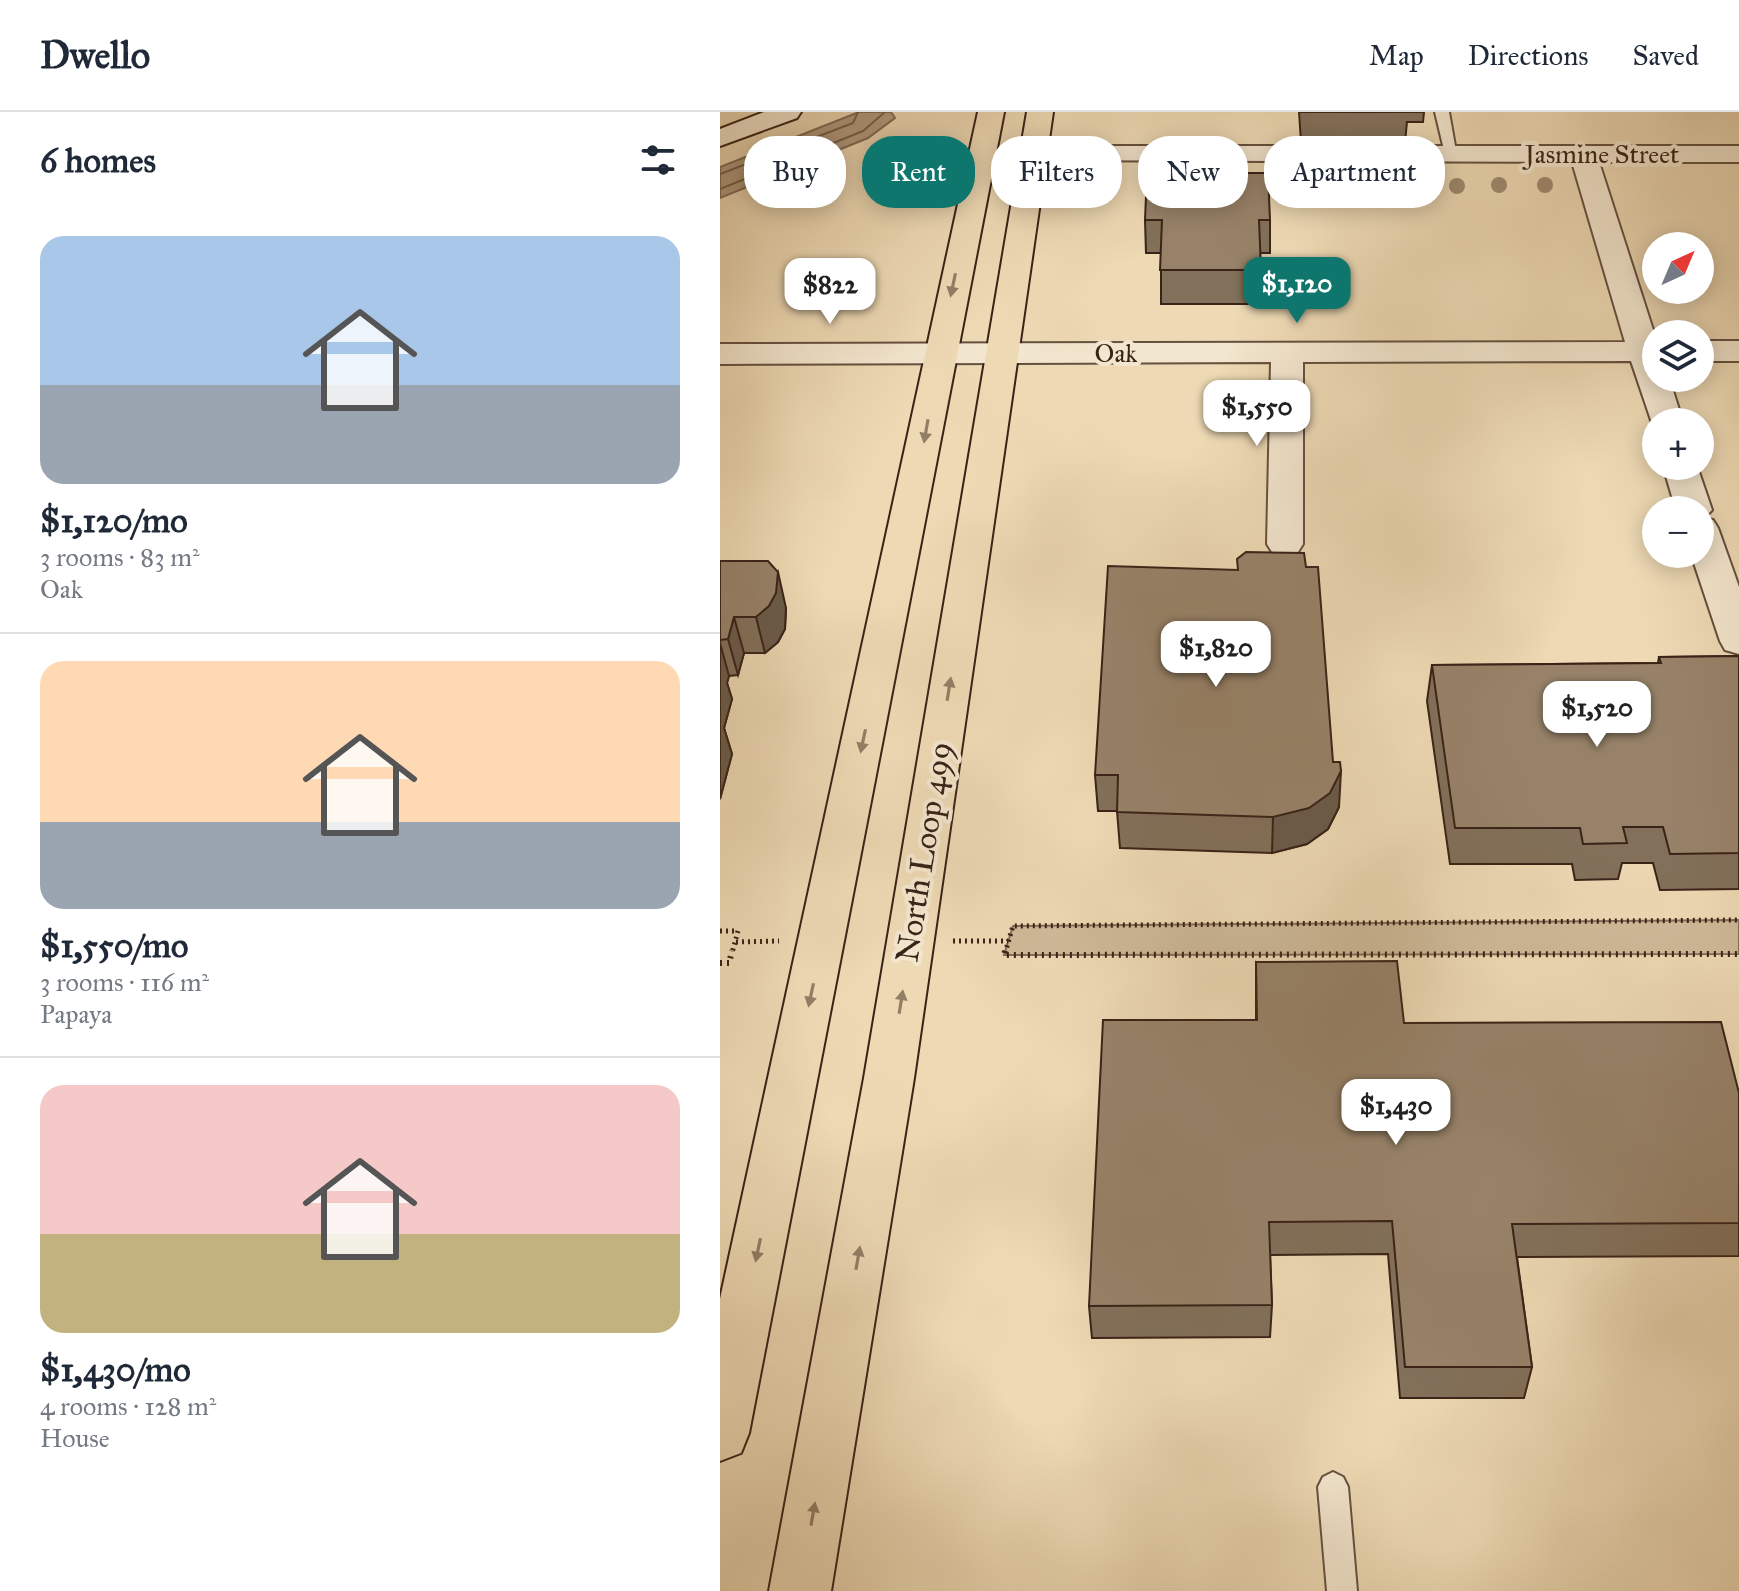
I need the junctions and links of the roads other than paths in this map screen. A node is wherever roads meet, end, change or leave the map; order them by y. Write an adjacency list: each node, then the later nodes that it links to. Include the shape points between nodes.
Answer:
1 (991, 112): 15 (main road, one-way to 15)
2 (1442, 112): 6 (lane)
3 (778, 113): 5 (street)
4 (1036, 133): 6 (street, Jasmine Street); 16 (main road, North Loop 499)
5 (720, 138)
6 (1452, 154): 7 (street, Jasmine Street)
7 (1583, 154): 8 (street, Jasmine Street); 9 (street)
8 (1739, 154)
9 (1642, 327)
10 (1642, 351): 13 (street, Oak)
11 (1714, 351): 12 (street)
12 (1739, 351)
13 (1287, 353): 16 (street, Oak); 17 (street)
14 (720, 354): 15 (street, Oak)
15 (939, 354): 16 (street, Oak); 20 (main road, one-way to 20, via 918,478)
16 (1001, 354): 22 (main road, North Loop 499, one-way to 16, via 889,1078)
17 (1285, 544)
18 (1713, 568): 19 (street)
19 (1738, 641)
20 (720, 1433)
21 (1333, 1487): 23 (lane)
22 (800, 1591)
23 (1342, 1591)

